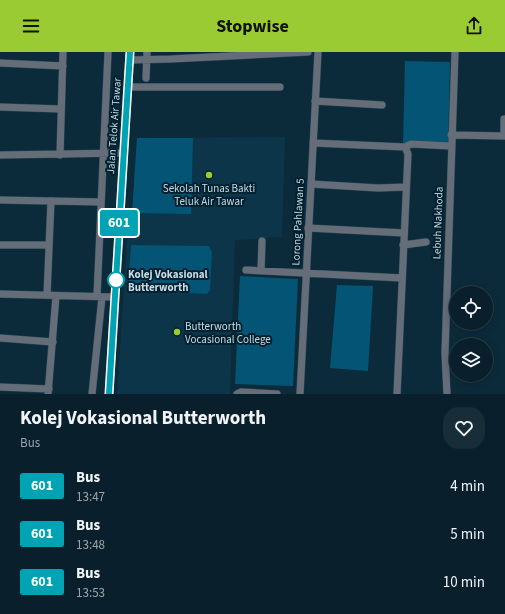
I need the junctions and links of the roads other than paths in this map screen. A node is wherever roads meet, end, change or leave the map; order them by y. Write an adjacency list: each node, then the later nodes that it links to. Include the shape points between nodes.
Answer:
1 (63, 52): 11 (street)
2 (108, 52): 27 (street, Jalan Telok Air Tawar)
3 (147, 52): 9 (street)
4 (308, 52): 7 (street)
5 (318, 52): 15 (street, Lorong Pahlawan 5)
6 (455, 52): 20 (street, Lebuh Nakhoda)
7 (191, 55): 9 (street)
8 (130, 56): 9 (street); 13 (main road, Jalan Telok Air Tawar)
9 (147, 60): 12 (street)
10 (0, 64): 11 (street)
11 (63, 66): 18 (street)
12 (146, 78)
13 (128, 87): 14 (street); 25 (main road, Jalan Telok Air Tawar)
14 (280, 87)
15 (315, 101): 16 (street); 22 (street, Lorong Pahlawan 5)
16 (382, 105)
17 (0, 106): 18 (street)
18 (61, 109): 28 (street)
19 (504, 119): 21 (street)
20 (451, 135): 21 (street); 23 (street, Lebuh Nakhoda)
21 (504, 136)
22 (313, 143): 24 (street); 29 (street, Lorong Pahlawan 5)
23 (451, 146): 24 (street, via 411,144); 60 (street, Lebuh Nakhoda, via 445,353)
24 (405, 147): 30 (street, via 408,154)
25 (123, 153): 27 (street); 49 (main road, Jalan Telok Air Tawar)
26 (0, 154): 28 (street)
27 (102, 154): 28 (street); 33 (street, Jalan Telok Air Tawar)
28 (60, 155)
29 (311, 184): 30 (street); 34 (street, Lorong Pahlawan 5)
30 (406, 187): 35 (street)
31 (0, 200): 32 (street)
32 (51, 201): 33 (street); 40 (street)
33 (101, 202): 48 (street, Jalan Telok Air Tawar)
34 (308, 228): 35 (street); 43 (street, Lorong Pahlawan 5)
35 (404, 233): 39 (street)
36 (262, 241): 42 (street)
37 (426, 242): 39 (street)
38 (0, 245): 40 (street)
39 (403, 245): 44 (street)
40 (49, 246): 46 (street)
41 (246, 270): 42 (street)
42 (261, 271): 43 (street)
43 (306, 274): 44 (street); 58 (street, Lorong Pahlawan 5)
44 (402, 278): 59 (street)
45 (0, 294): 46 (street)
46 (47, 295): 47 (street)
47 (56, 296): 48 (street); 51 (street)
48 (99, 297): 49 (street); 54 (street, Jalan Telok Air Tawar)
49 (115, 297): 55 (main road, Jalan Telok Air Tawar)
50 (0, 338): 51 (street)
51 (52, 342): 53 (street)
52 (0, 387): 53 (street)
53 (49, 392)
54 (92, 394)
55 (109, 394)
56 (238, 394): 57 (street)
57 (277, 394)
58 (300, 394)
59 (397, 394)
60 (447, 394)

